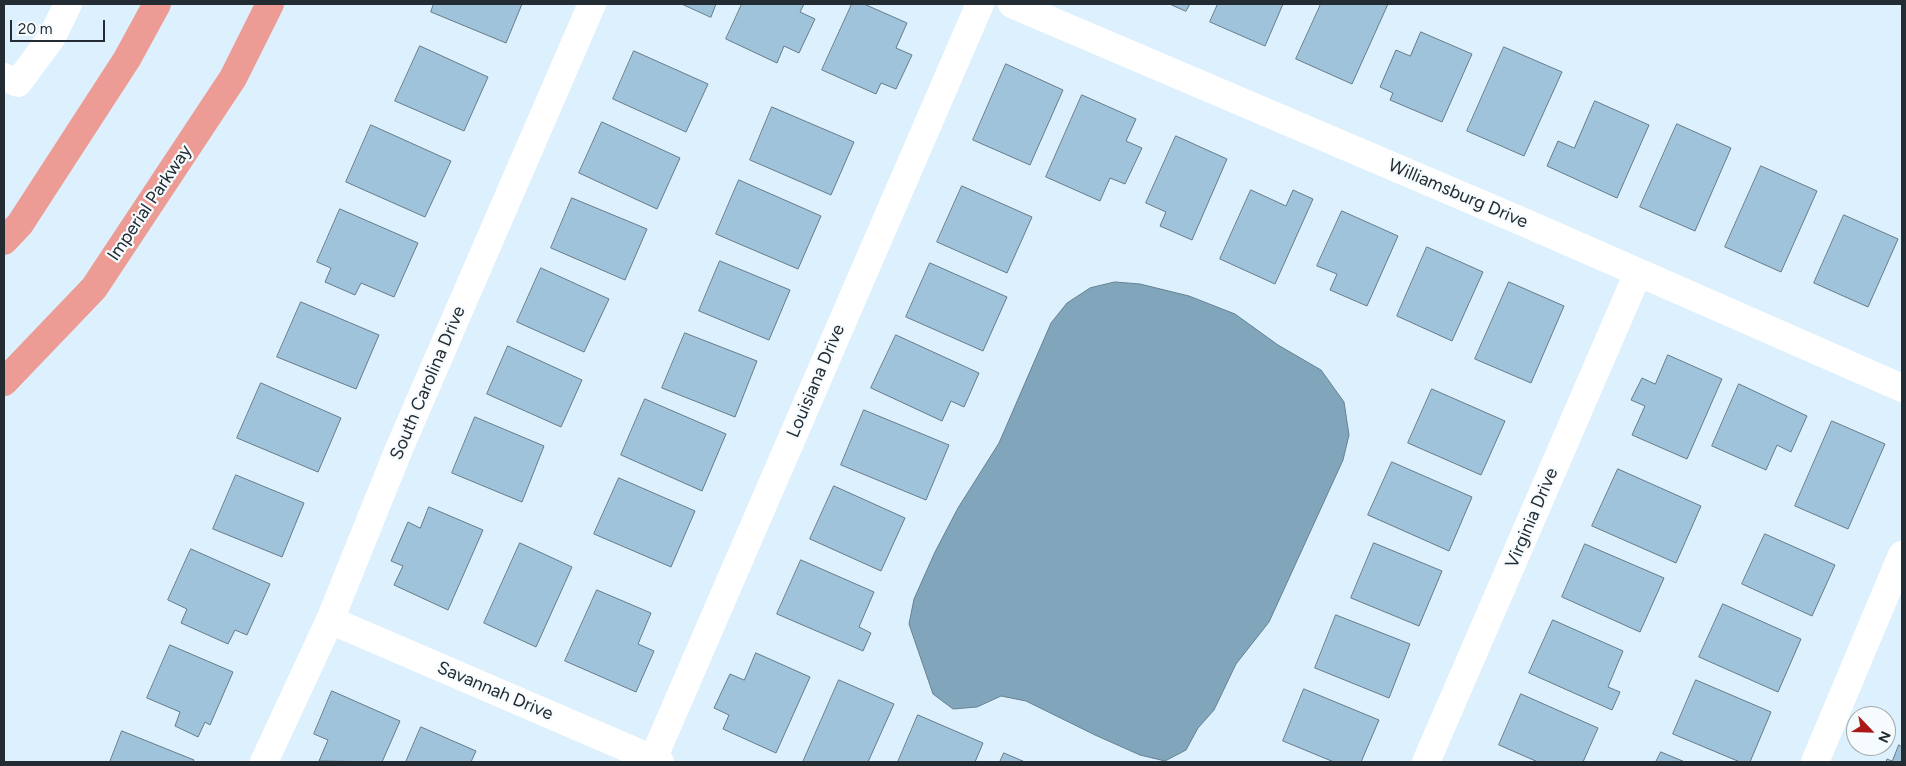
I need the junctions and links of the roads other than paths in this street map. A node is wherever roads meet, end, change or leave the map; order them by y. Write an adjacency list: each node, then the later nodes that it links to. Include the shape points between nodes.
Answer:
1 (68, 4): 7 (street, via 52,38)
2 (156, 4): 8 (main road, via 128,59 20,224)
3 (270, 4): 10 (main road, Imperial Parkway, via 233,78 94,288)
4 (592, 4): 13 (street, South Carolina Drive, via 403,440)
5 (980, 4): 14 (street, Louisiana Drive)
6 (1012, 4): 9 (street, Williamsburg Drive)
7 (11, 80)
8 (4, 241)
9 (1638, 273): 11 (street, Williamsburg Drive); 16 (street, Virginia Drive)
10 (4, 382)
11 (1902, 388)
12 (1902, 555): 17 (street)
13 (330, 620): 14 (street, Savannah Drive); 15 (street, South Carolina Drive)
14 (657, 761)
15 (264, 762)
16 (1426, 762)
17 (1815, 762)

